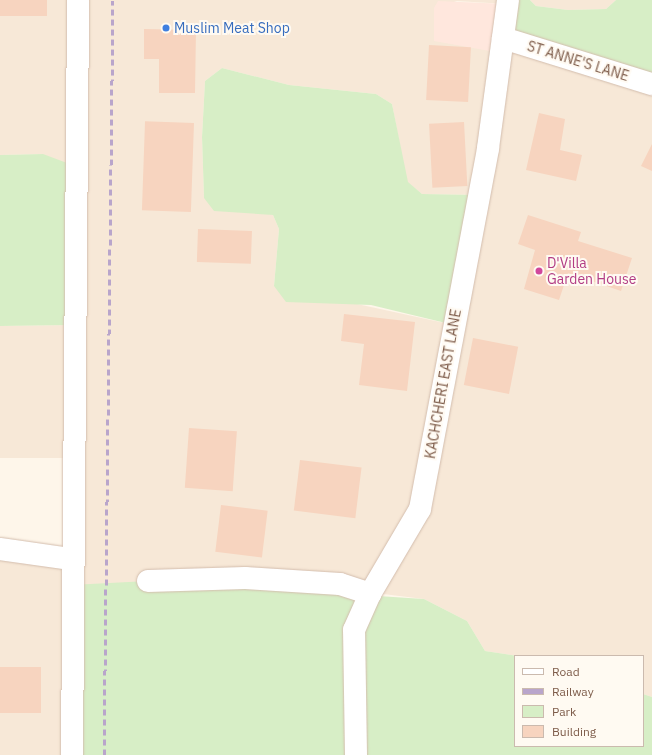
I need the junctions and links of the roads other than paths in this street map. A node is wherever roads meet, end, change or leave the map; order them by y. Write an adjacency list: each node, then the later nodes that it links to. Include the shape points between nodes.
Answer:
1 (78, 0): 6 (street)
2 (508, 0): 3 (street, KACHCHERI EAST LANE)
3 (503, 38): 4 (street, ST ANNE'S LANE); 8 (street, KACHCHERI EAST LANE, via 488,148 420,509)
4 (652, 84)
5 (0, 549): 6 (street)
6 (71, 559): 9 (street)
7 (148, 581): 8 (street, via 284,580 340,584)
8 (370, 594): 10 (street, KACHCHERI EAST LANE, via 354,630)
9 (72, 755)
10 (356, 755)

